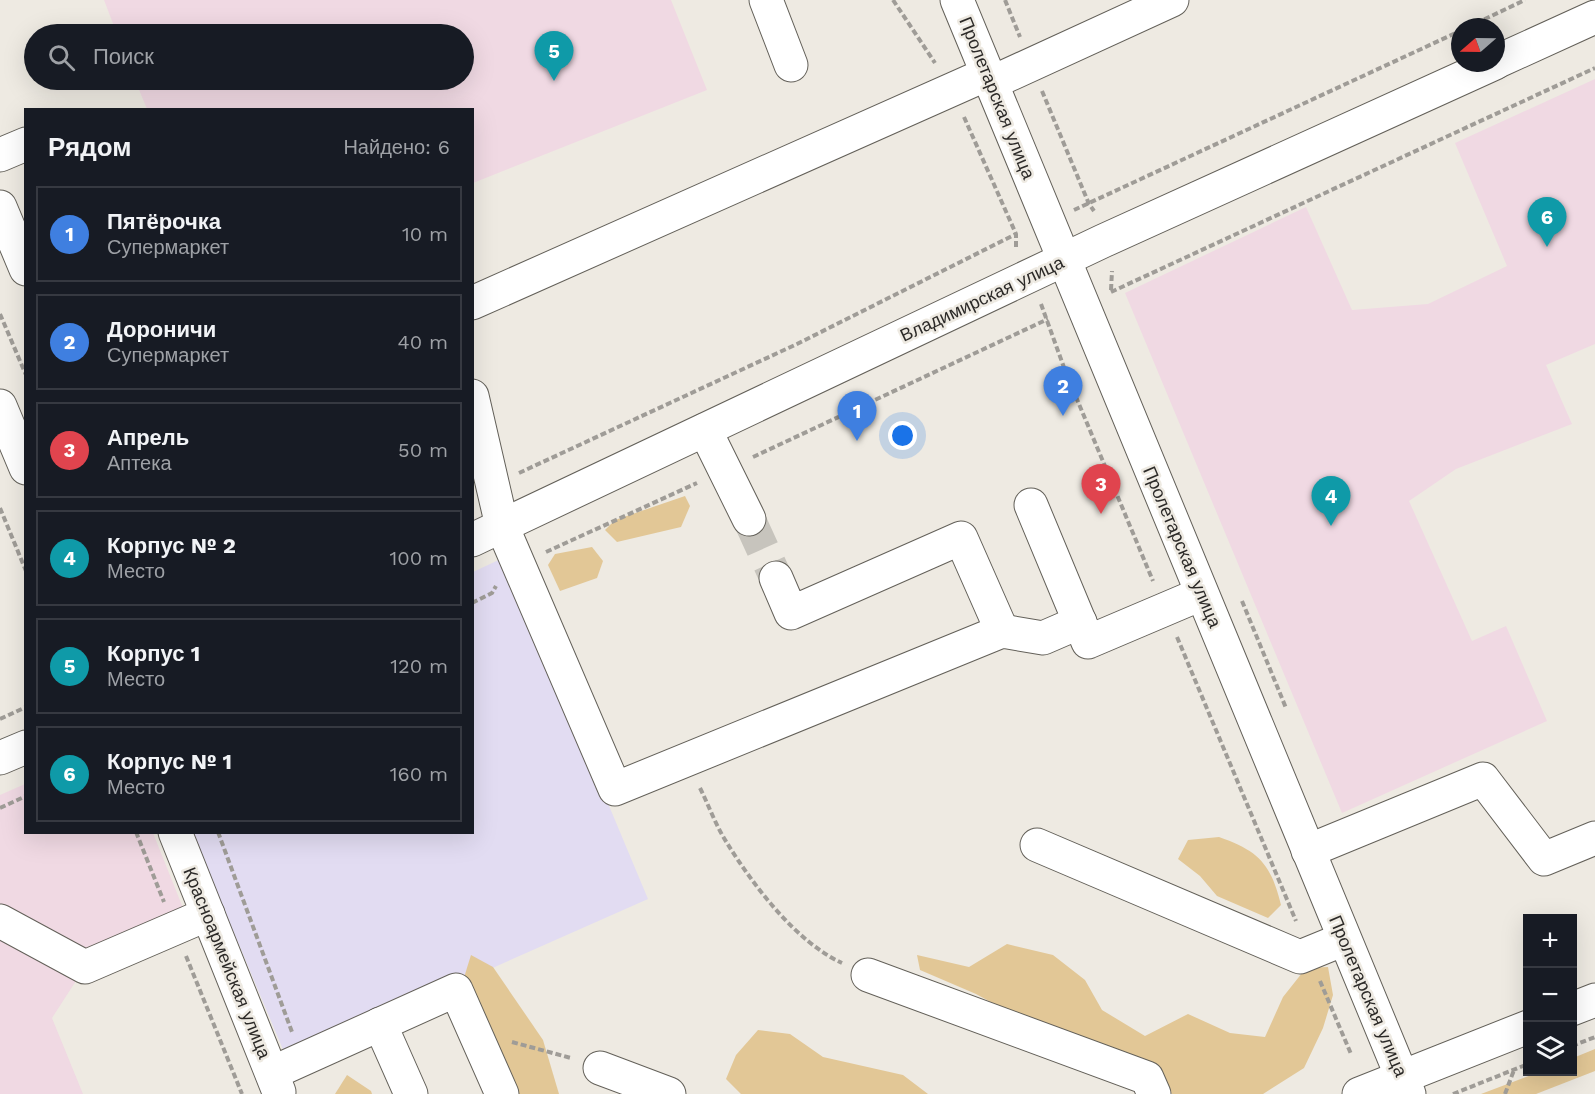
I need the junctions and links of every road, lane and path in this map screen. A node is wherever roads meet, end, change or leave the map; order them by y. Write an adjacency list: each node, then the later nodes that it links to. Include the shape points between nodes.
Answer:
1 (766, 0): 11 (street)
2 (957, 0): 14 (street, Пролетарская улица)
3 (1005, 0): 10 (path)
4 (1172, 0): 10 (street)
5 (1525, 0): 6 (path)
6 (1487, 18)
7 (1595, 18): 9 (street, Владимирская улица)
8 (1451, 35): 17 (path)
9 (1505, 58)
10 (1031, 64): 14 (street); 17 (path)
11 (791, 65)
12 (1595, 68): 25 (path)
13 (1475, 72): 22 (street, Владимирская улица)
14 (989, 78): 22 (street, Пролетарская улица); 28 (street)
15 (24, 145): 16 (street)
16 (0, 154)
17 (1089, 204): 19 (path); 20 (path)
18 (0, 207): 23 (street)
19 (1094, 211)
20 (1066, 214)
21 (1016, 250): 37 (path, via 1016,234 787,349)
22 (1063, 261): 34 (street, Владимирская улица); 46 (street, Пролетарская улица)
23 (24, 264)
24 (1113, 265): 25 (path)
25 (1110, 292): 26 (path)
26 (1102, 296)
27 (1040, 301): 30 (path)
28 (474, 302)
29 (0, 314): 31 (path)
30 (1048, 319): 36 (path); 48 (path, via 1066,373)
31 (24, 370)
32 (474, 404): 37 (street)
33 (1, 409): 35 (street)
34 (705, 429): 36 (street); 41 (street, Владимирская улица)
35 (24, 463)
36 (725, 470): 40 (street); 44 (path)
37 (493, 485): 41 (street)
38 (1031, 505): 49 (street)
39 (0, 508): 43 (path)
40 (748, 519)
41 (502, 526): 42 (street, Владимирская улица); 44 (street)
42 (474, 539)
43 (24, 566)
44 (519, 566): 47 (path, via 505,574 492,593); 55 (street, via 615,789)
45 (776, 578): 50 (street, via 791,613 961,538)
46 (1202, 594): 48 (street); 63 (street, Пролетарская улица)
47 (474, 602)
48 (1166, 609): 49 (street, via 1088,642); 68 (path)
49 (1080, 622): 50 (street, via 1043,638)
50 (1002, 631): 55 (street)
51 (24, 708): 52 (path)
52 (0, 719)
53 (24, 748): 54 (street)
54 (0, 758)
55 (687, 760): 69 (path, via 726,842 771,904 823,954)
56 (24, 797): 57 (path)
57 (0, 808)
58 (137, 834): 66 (path)
59 (176, 834): 64 (street, Красноармейская улица)
60 (219, 834): 77 (path)
61 (1595, 838): 63 (street, via 1544,859 1483,779)
62 (1037, 845): 68 (street, via 1300,957)
63 (1308, 851): 67 (street, Пролетарская улица)
64 (208, 914): 66 (street); 81 (street, Красноармейская улица)
65 (0, 921): 66 (street, via 85,967)
66 (175, 929): 83 (path)
67 (1344, 939): 68 (street); 82 (street, Пролетарская улица)
68 (1308, 954): 76 (path)
69 (868, 975): 87 (street, via 1147,1078)
70 (1595, 1000): 71 (street)
71 (1577, 1007)
72 (380, 1024): 77 (street); 84 (street); 85 (street, via 456,990)
73 (1523, 1029): 82 (street)
74 (1595, 1037): 75 (path)
75 (1577, 1044)
76 (1351, 1054)
77 (303, 1059): 81 (street)
78 (1523, 1066): 80 (path)
79 (600, 1068): 86 (street)
80 (1515, 1069): 89 (path); 90 (path)
81 (276, 1084)
82 (1405, 1086): 88 (street)
83 (242, 1094)
84 (411, 1094)
85 (502, 1094)
86 (669, 1094)
87 (1154, 1094)
88 (1359, 1094)
89 (1453, 1094)
90 (1505, 1094)

